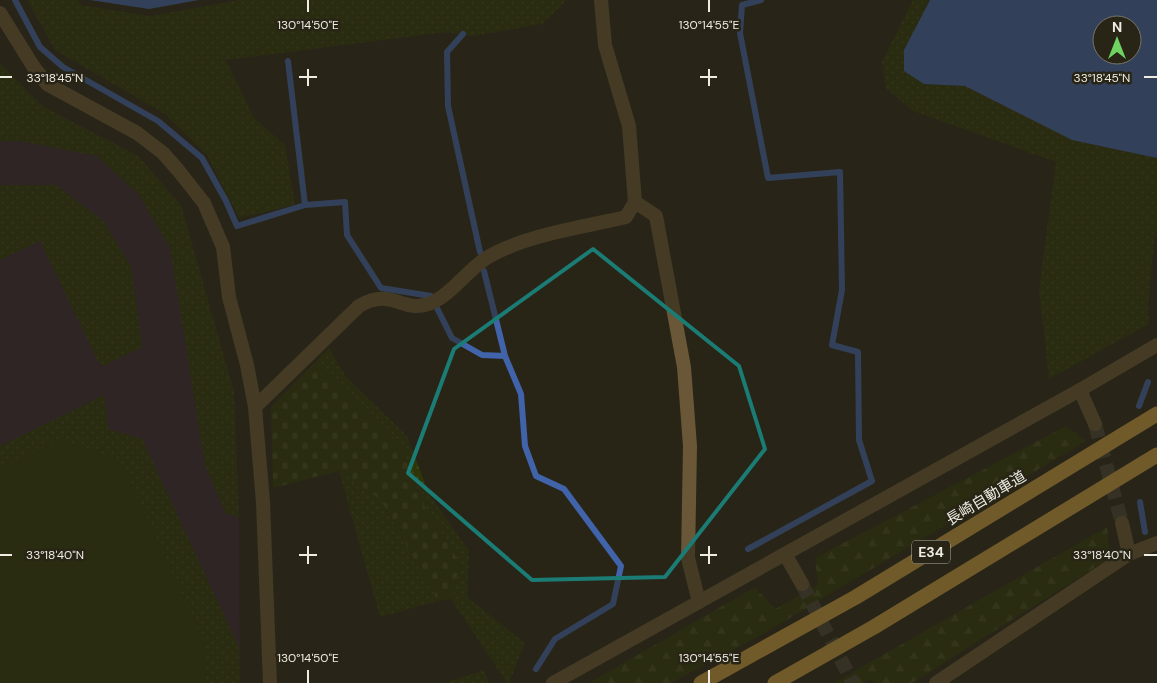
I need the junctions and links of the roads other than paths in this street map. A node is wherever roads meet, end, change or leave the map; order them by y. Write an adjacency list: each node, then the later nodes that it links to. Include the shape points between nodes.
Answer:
1 (601, 0): 3 (street, via 605,45 629,126)
2 (0, 13): 6 (street, via 47,84 138,134 163,153 204,203 223,247 229,297)
3 (635, 202): 6 (street, via 626,217 527,241 487,258 436,300 416,307 388,298 371,299); 15 (street, via 656,216 684,367 690,446 688,558)
4 (1157, 344): 5 (street)
5 (1080, 390): 8 (street); 12 (street)
6 (255, 407): 16 (street, via 263,502)
7 (1157, 414): 18 (highway, 長崎自動車道 / E34, via 856,597)
8 (1095, 424)
9 (1157, 455): 19 (highway, E34, via 874,627)
10 (1122, 523): 13 (street)
11 (1157, 543): 13 (street)
12 (786, 554): 14 (street); 15 (street)
13 (1129, 554): 20 (street)
14 (802, 584)
15 (699, 602): 17 (street)
16 (270, 683)
17 (554, 683)
18 (700, 683)
19 (775, 683)
20 (936, 683)

